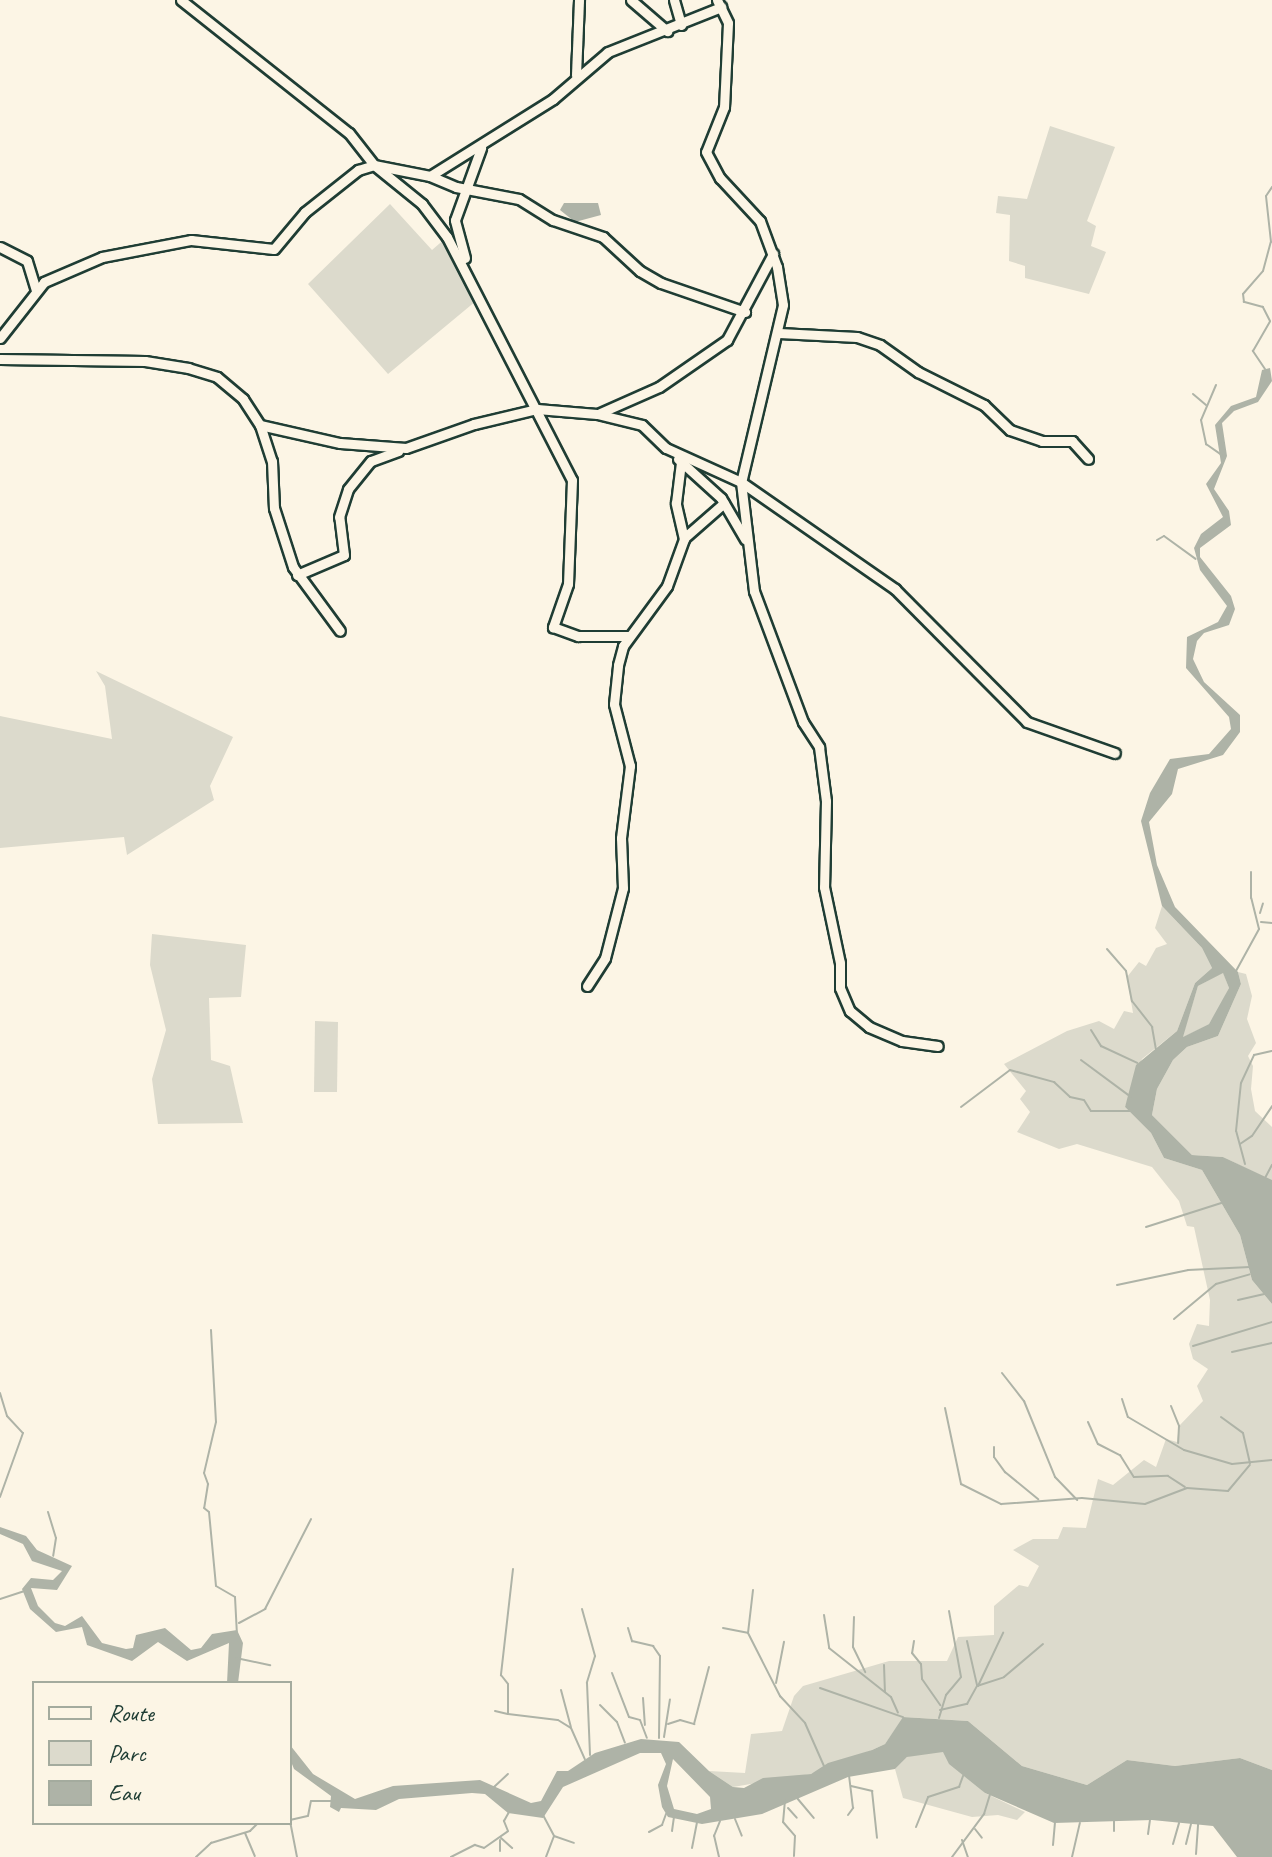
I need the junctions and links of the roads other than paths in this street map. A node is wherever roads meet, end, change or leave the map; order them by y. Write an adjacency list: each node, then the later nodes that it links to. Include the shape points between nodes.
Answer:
1 (181, 0): 10 (street, via 334,120)
2 (579, 0): 8 (street)
3 (631, 0): 7 (street)
4 (674, 0): 6 (street)
5 (719, 3): 6 (street); 14 (street, via 728,23 724,107 706,152 720,178 760,221)
6 (681, 25): 7 (street)
7 (667, 31): 8 (street, via 608,52)
8 (576, 75): 9 (street, via 553,99)
9 (481, 148): 11 (street); 12 (street)
10 (374, 165): 11 (street); 15 (street, via 422,204); 16 (street, via 357,170 305,212 274,249 215,240 167,243 102,257)
11 (430, 176): 12 (street)
12 (466, 189): 15 (street, via 455,220); 17 (street, via 519,199 553,220 603,237 661,283)
13 (0, 247): 16 (street, via 27,261)
14 (773, 254): 17 (street); 18 (street, via 783,305)
15 (470, 273): 21 (street)
16 (36, 290): 19 (street)
17 (745, 312): 22 (street, via 734,333 692,365 626,405)
18 (779, 333): 26 (street, via 857,337 880,345 918,372 973,398 1010,430 1042,441 1072,441); 28 (street)
19 (0, 338)
20 (0, 359): 23 (street, via 145,361 211,374 238,393)
21 (537, 409): 22 (street); 24 (street, via 484,420); 34 (street, via 575,491 568,584 553,627 578,636)
22 (597, 414): 25 (street, via 642,425)
23 (260, 425): 24 (street, via 340,443); 32 (street, via 272,461 274,508)
24 (406, 448): 32 (street, via 371,461 348,489 339,517 344,555)
25 (666, 448): 27 (street); 28 (street)
26 (1088, 459)
27 (681, 462): 29 (street); 30 (street, via 676,503)
28 (741, 482): 31 (street); 35 (street, via 895,589 1027,722)
29 (724, 503): 30 (street); 31 (street)
30 (684, 538): 34 (street, via 667,586)
31 (748, 545): 37 (street, via 754,591 803,722 819,747 826,801 824,887 840,988 850,1011 869,1027 902,1041)
32 (297, 575): 33 (street)
33 (340, 631)
34 (629, 636): 36 (street, via 618,665 614,704 630,766 621,838 623,888 605,958)
35 (1115, 753)
36 (587, 986)
37 (938, 1046)

